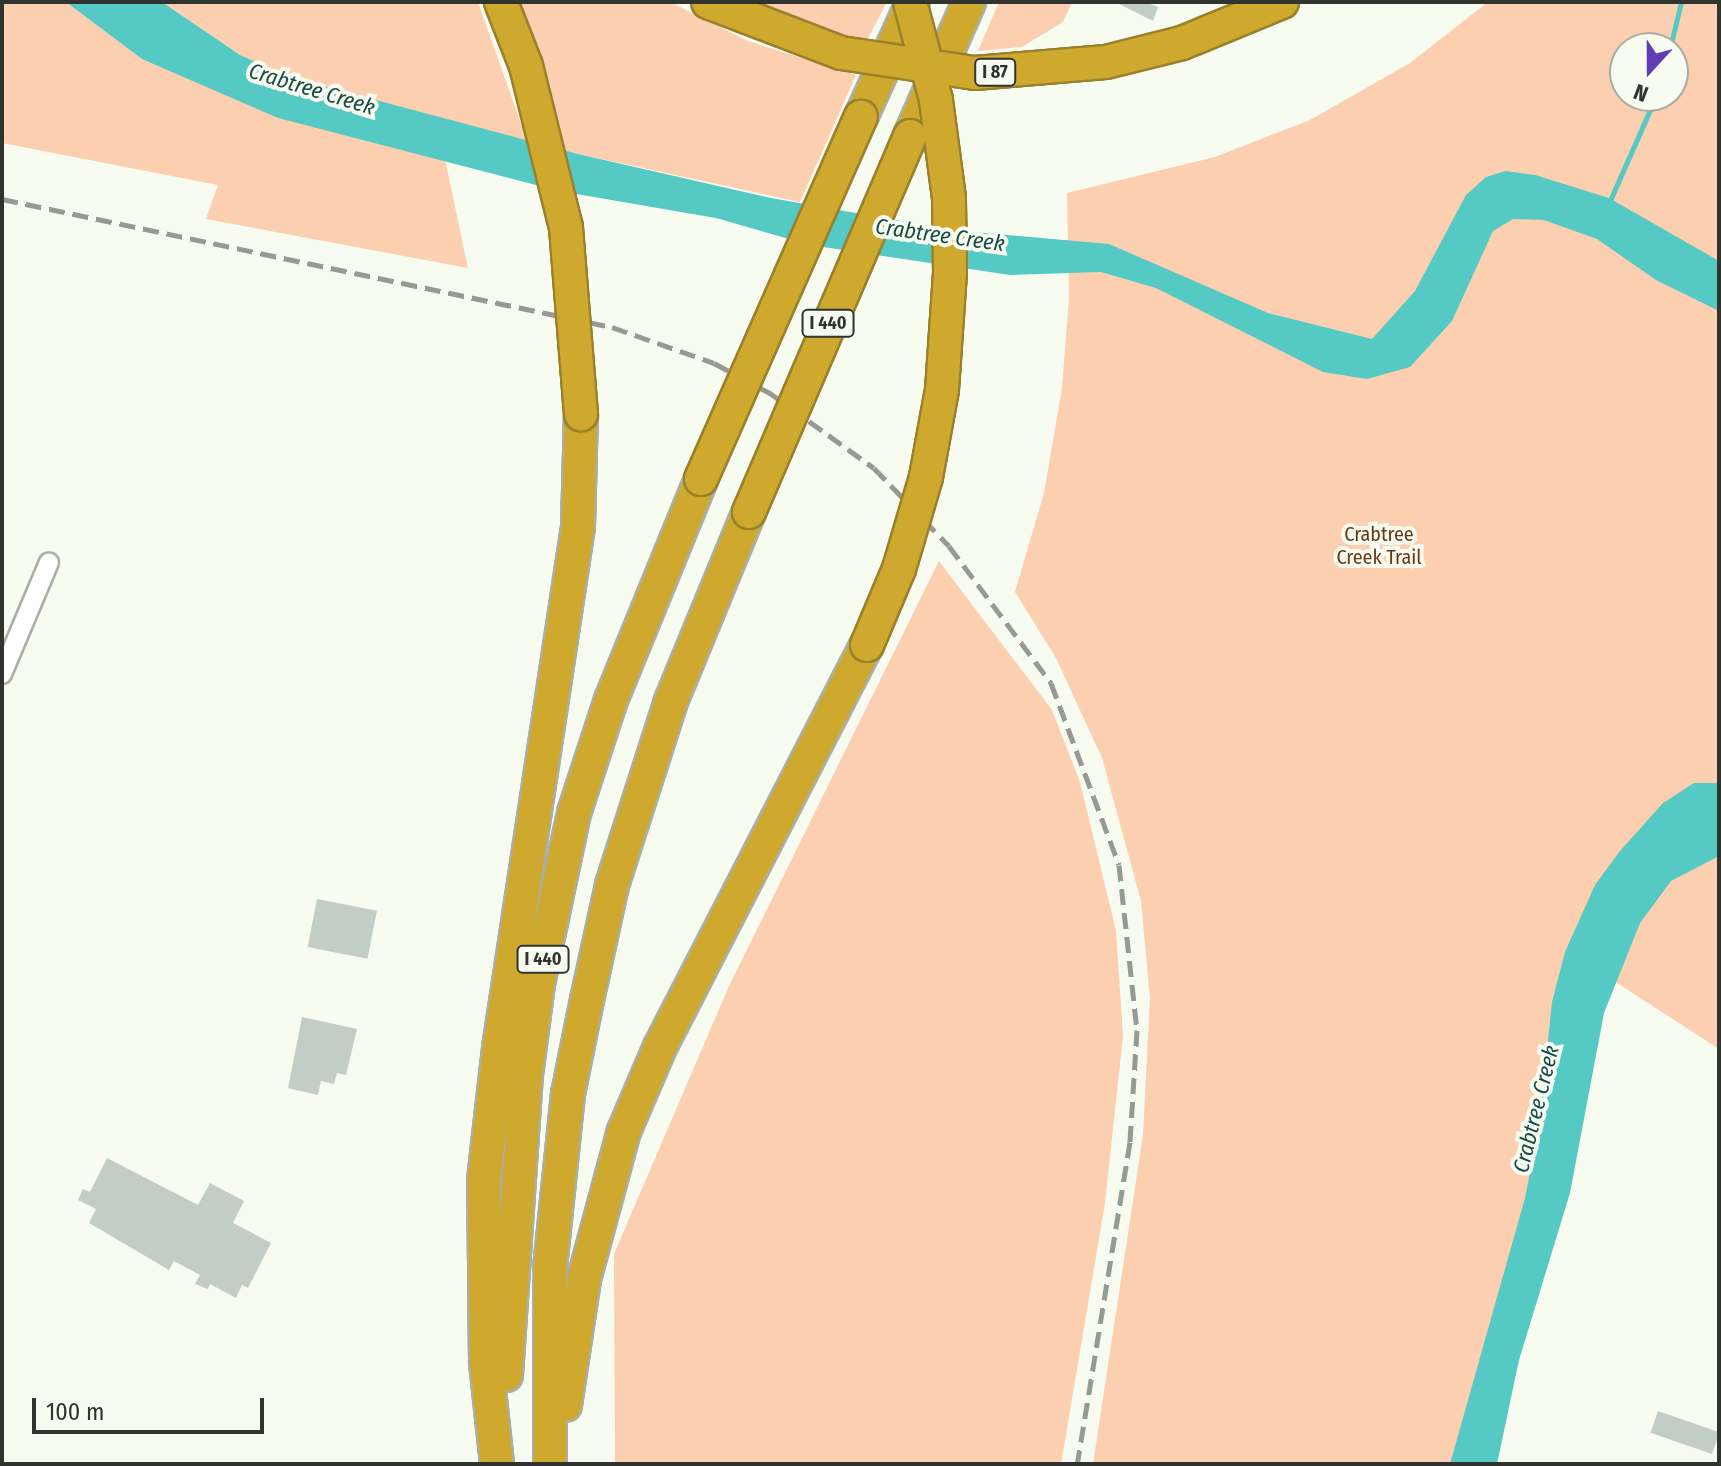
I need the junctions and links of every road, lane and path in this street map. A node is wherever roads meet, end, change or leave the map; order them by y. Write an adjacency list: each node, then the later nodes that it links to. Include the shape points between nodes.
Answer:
1 (501, 2): 8 (highway, bridge, via 526,66 566,228 581,414 576,542 484,1180 486,1362)
2 (708, 2): 5 (highway, I 87, bridge, via 841,53 975,73 1106,62 1182,43)
3 (912, 2): 8 (highway, I 440, bridge, via 701,479 574,813 538,984 526,1075); 10 (highway, bridge, via 936,100 949,198 942,390 926,477 899,569 867,645 660,1047 624,1131 584,1279)
4 (969, 2): 9 (highway, I 440, bridge, via 671,701 612,885 568,1094 553,1238)
5 (1282, 2)
6 (49, 562): 7 (street)
7 (2, 674)
8 (500, 1464)
9 (550, 1464)
10 (556, 1464)

